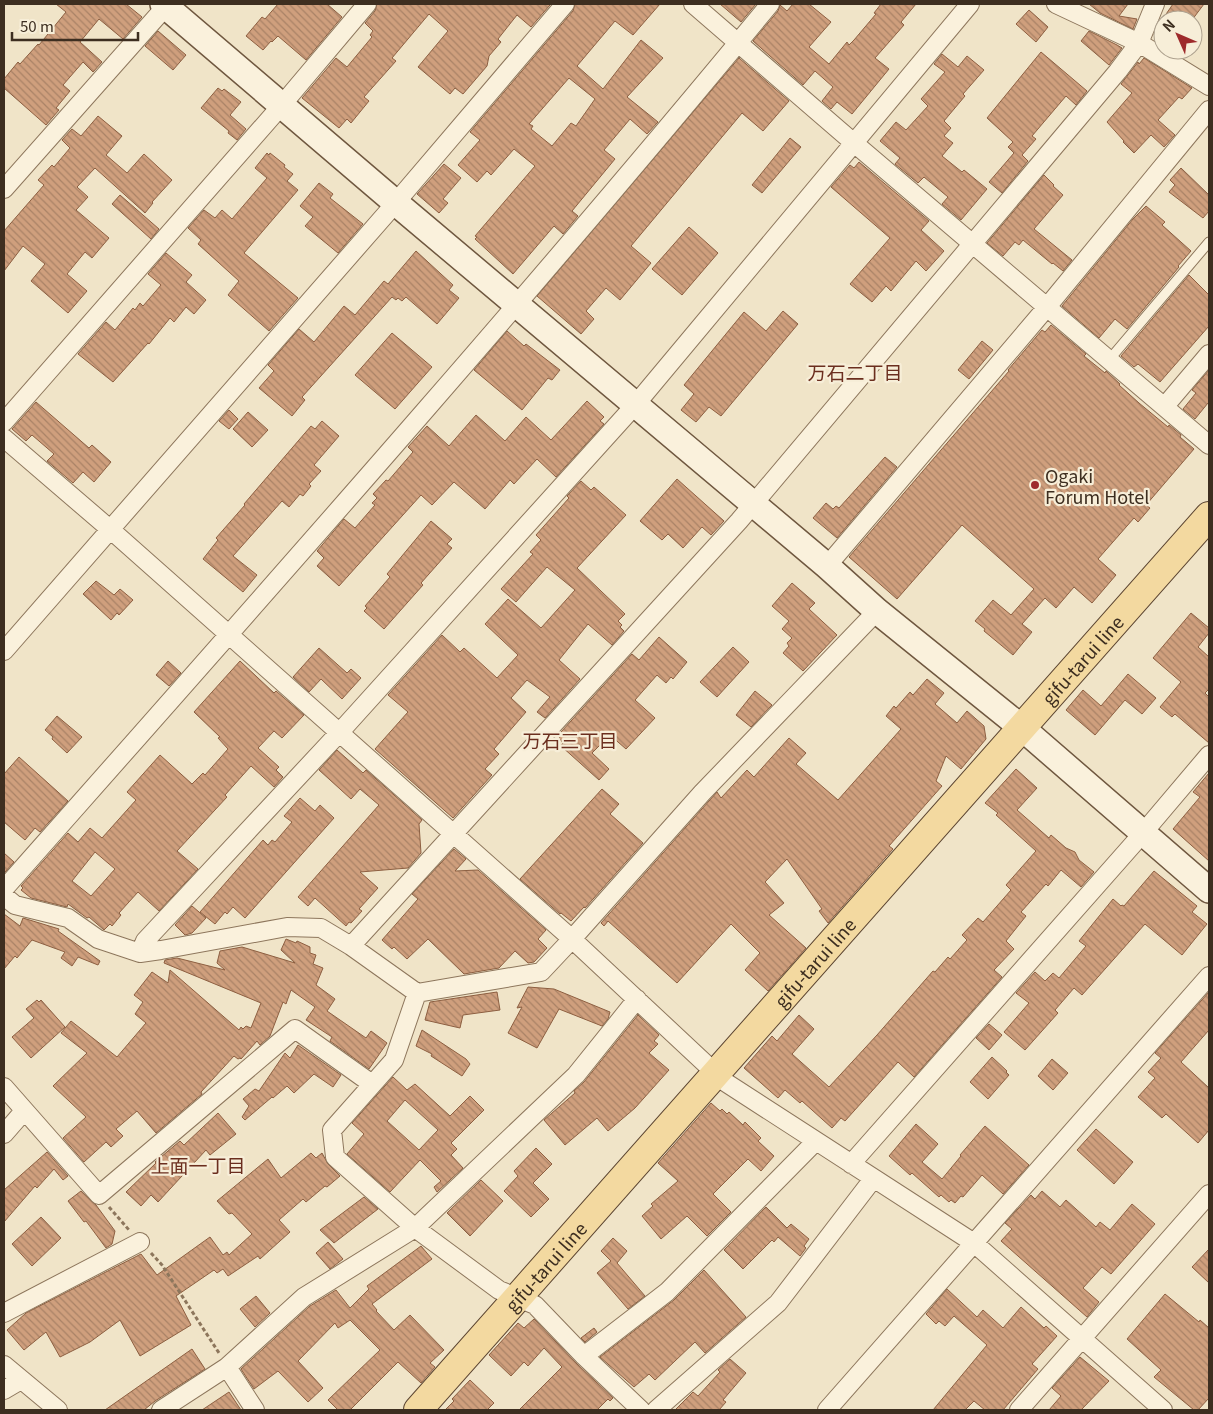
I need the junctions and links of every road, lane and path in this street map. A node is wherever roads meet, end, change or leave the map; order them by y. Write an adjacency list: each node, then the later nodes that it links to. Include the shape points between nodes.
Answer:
1 (166, 4): 12 (street); 15 (street)
2 (367, 4): 12 (street)
3 (565, 4): 16 (street)
4 (693, 4): 9 (street)
5 (770, 4): 9 (street)
6 (970, 4): 14 (street)
7 (1056, 4): 10 (street)
8 (1155, 4): 10 (street)
9 (738, 42): 14 (street); 19 (street)
10 (1139, 43): 11 (street); 17 (street)
11 (1209, 86)
12 (281, 106): 16 (street); 25 (street)
13 (1209, 110): 20 (street)
14 (854, 144): 17 (street); 23 (street)
15 (4, 189)
16 (396, 203): 19 (street); 30 (street)
17 (972, 242): 20 (street); 28 (street)
18 (1209, 242): 22 (lane)
19 (516, 304): 23 (street); 33 (street)
20 (1047, 307): 22 (street); 31 (street)
21 (1209, 354): 24 (street)
22 (1109, 360): 24 (street)
23 (636, 404): 28 (street); 36 (street)
24 (1165, 406): 27 (street)
25 (4, 422)
26 (4, 438): 30 (street)
27 (1209, 445)
28 (753, 503): 31 (street); 38 (street)
29 (1209, 516): 35 (main road, gifu-tarui line)
30 (111, 530): 33 (street); 34 (street)
31 (827, 566): 32 (street)
32 (878, 611): 35 (street); 43 (street, via 702,793)
33 (228, 635): 36 (street); 40 (street)
34 (4, 651)
35 (1022, 728): 39 (street); 49 (main road, gifu-tarui line)
36 (340, 733): 38 (street); 45 (street, via 145,941)
37 (1209, 755): 39 (street)
38 (453, 833): 43 (street); 44 (street)
39 (1143, 833): 41 (street); 55 (street)
40 (4, 889)
41 (1209, 890)
42 (4, 896): 45 (street, via 15,905 68,918 98,939)
43 (572, 939): 47 (street, via 541,972); 48 (street)
44 (351, 946): 45 (street, via 321,928 287,927); 47 (street)
45 (140, 953)
46 (1209, 976): 61 (street)
47 (418, 993): 50 (street, via 394,1060)
48 (637, 999): 49 (street); 59 (street, via 576,1075)
49 (715, 1074): 54 (street); 62 (main road, gifu-tarui line)
50 (372, 1084): 58 (street, via 295,1030); 59 (street, via 332,1130 335,1157)
51 (4, 1087): 52 (street)
52 (24, 1111): 53 (street); 58 (street)
53 (4, 1134)
54 (816, 1141): 55 (street); 65 (street, via 667,1292)
55 (851, 1164): 56 (street)
56 (873, 1178): 61 (street); 75 (street, via 778,1303)
57 (1209, 1194): 64 (street)
58 (99, 1195): 60 (path)
59 (415, 1228): 62 (street, via 499,1290); 67 (street, via 304,1297)
60 (140, 1242): 63 (street); 67 (path, via 162,1265)
61 (974, 1243): 64 (street); 76 (street)
62 (518, 1297): 65 (street, via 535,1304); 73 (main road, gifu-tarui line)
63 (4, 1313)
64 (1082, 1338): 77 (street); 78 (street)
65 (584, 1356): 74 (street)
66 (4, 1365): 68 (street)
67 (227, 1367): 71 (street); 72 (street)
68 (21, 1380): 69 (street); 70 (street)
69 (4, 1390)
70 (58, 1410)
71 (161, 1410)
72 (255, 1410)
73 (418, 1410)
74 (642, 1410)
75 (656, 1410)
76 (827, 1410)
77 (1019, 1410)
78 (1163, 1410)

